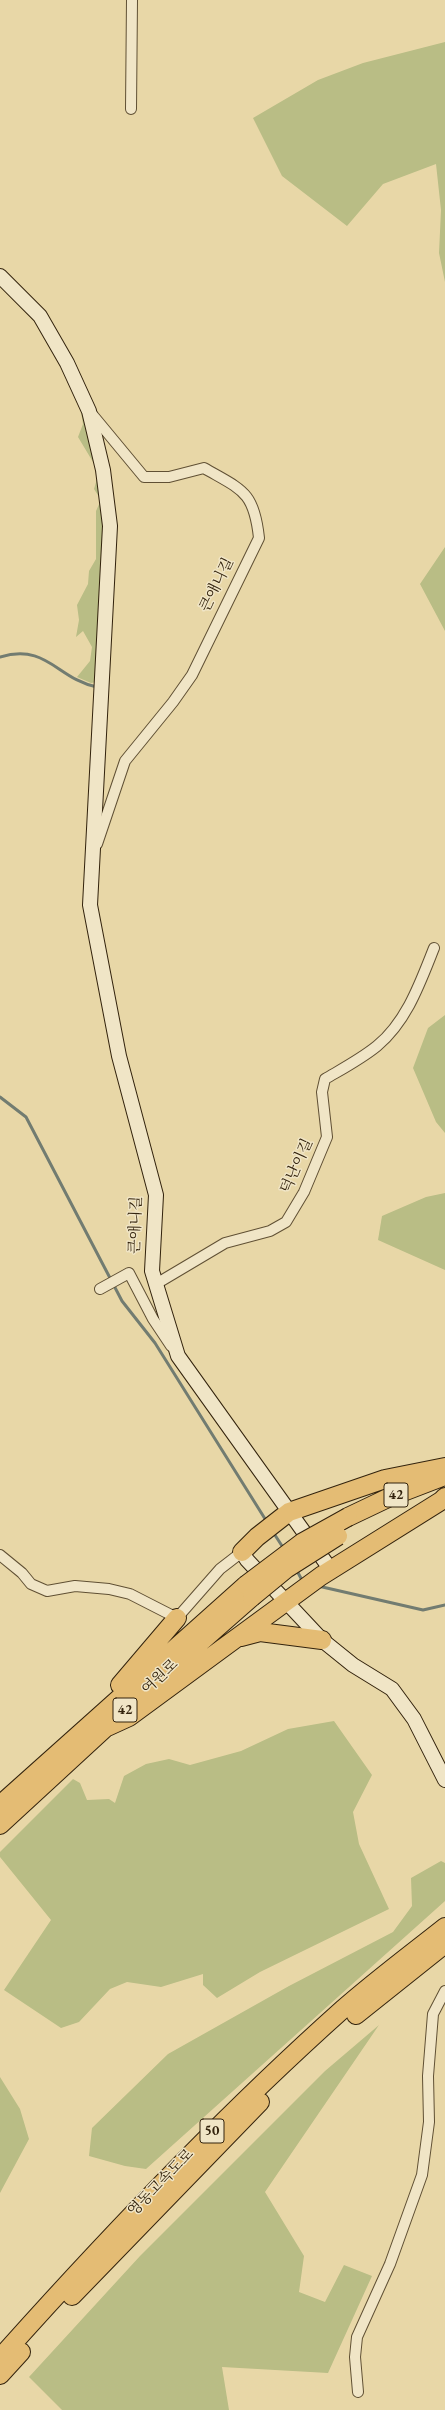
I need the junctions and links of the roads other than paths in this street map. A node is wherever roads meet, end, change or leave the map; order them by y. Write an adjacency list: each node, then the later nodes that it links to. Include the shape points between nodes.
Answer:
1 (132, 0): 2 (street)
2 (131, 109)
3 (0, 276): 4 (street, 큰애니길, via 40,316 67,363)
4 (89, 411): 5 (street, 큰애니길, via 103,470 110,526); 5 (street, 큰애니길, via 144,477 169,477 204,468 243,490 256,515 259,538 192,675 125,761)
5 (92, 859): 7 (street, 큰애니길, via 90,905 119,1056 156,1195 152,1270)
6 (434, 948): 7 (street, 덕난이길, via 418,988 403,1016 377,1045 325,1079 322,1092 326,1137 304,1192 286,1222 270,1231 225,1243)
7 (156, 1284): 9 (street, 큰애니길)
8 (102, 1287): 9 (street, via 129,1273 153,1319)
9 (178, 1356): 14 (street, 큰애니길)
10 (445, 1467): 14 (highway, via 385,1480)
11 (445, 1476): 15 (highway, 42, via 390,1497)
12 (445, 1488): 15 (highway, 42)
13 (445, 1497): 18 (highway)
14 (285, 1515): 16 (highway); 18 (street, 큰애니길)
15 (350, 1522): 23 (highway, 여원로 / 42, bridge, via 303,1542)
16 (242, 1552): 19 (street, via 247,1560); 20 (street, via 220,1569)
17 (0, 1555): 20 (street, via 31,1584 47,1590 75,1586 109,1588 130,1594)
18 (326, 1573): 19 (highway)
19 (292, 1596): 21 (highway); 22 (street)
20 (177, 1618): 23 (highway, via 131,1670)
21 (234, 1638): 22 (highway, via 260,1632); 23 (highway, via 129,1717)
22 (322, 1640): 24 (street, via 353,1665 392,1689 414,1719)
23 (101, 1722): 25 (highway, 여원로 / 42); 26 (highway, 여원로 / 42)
24 (445, 1780)
25 (0, 1805)
26 (0, 1825)
27 (445, 1927): 30 (highway, 영동고속도로 / 50, via 345,2008 196,2146 76,2272)
28 (445, 1944): 31 (highway, 영동고속도로 / 50, via 351,2019 292,2071 96,2270)
29 (445, 1991): 32 (street, via 433,2014 428,2076 429,2122 422,2175 390,2264 357,2337)
30 (0, 2358)
31 (0, 2375)
32 (358, 2392)

